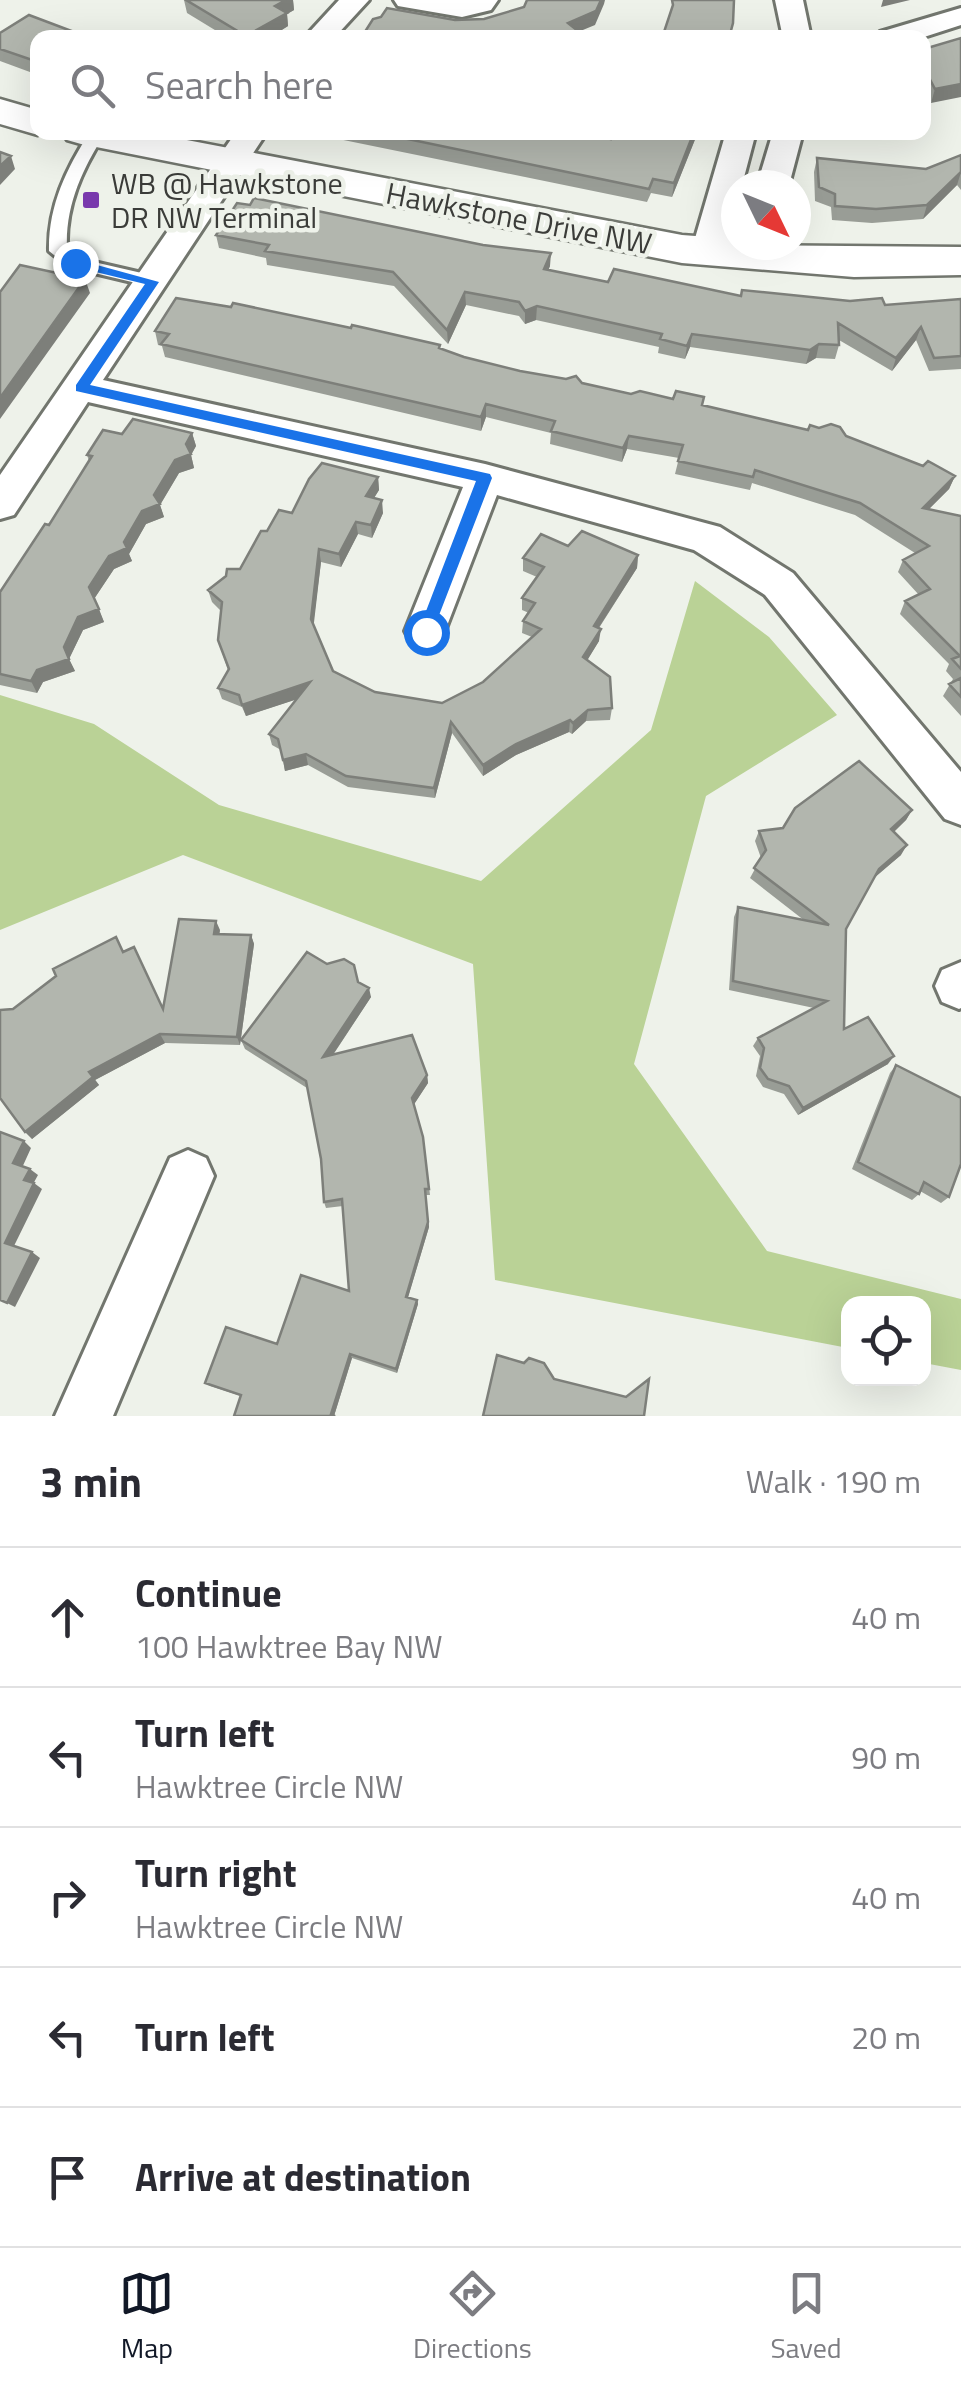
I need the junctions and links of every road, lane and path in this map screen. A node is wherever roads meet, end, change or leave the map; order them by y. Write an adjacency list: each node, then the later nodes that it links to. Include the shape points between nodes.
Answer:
1 (354, 0): 6 (street)
2 (408, 0): 3 (street, via 462,9)
3 (484, 0)
4 (788, 0): 7 (street)
5 (961, 16): 8 (street)
6 (326, 30)
7 (795, 30)
8 (916, 30)
9 (0, 111): 10 (street)
10 (30, 120)
11 (86, 140): 21 (lane, via 72,171 58,251 75,263)
12 (154, 140): 15 (street, Hawkstone Drive NW)
13 (738, 140): 17 (street)
14 (786, 140): 16 (street)
15 (241, 148): 17 (street, Hawkstone Drive NW); 21 (street)
16 (777, 170)
17 (706, 252): 18 (street, Hawkstone Drive NW)
18 (721, 252)
19 (811, 256): 20 (street, Hawkstone Drive NW, via 904,265)
20 (961, 262)
21 (153, 282): 22 (street)
22 (81, 388): 23 (street); 24 (street)
23 (484, 478): 25 (street); 26 (street, via 706,538 779,584)
24 (0, 506)
25 (426, 632)
26 (961, 805)
27 (188, 1176): 28 (street)
28 (84, 1416)

